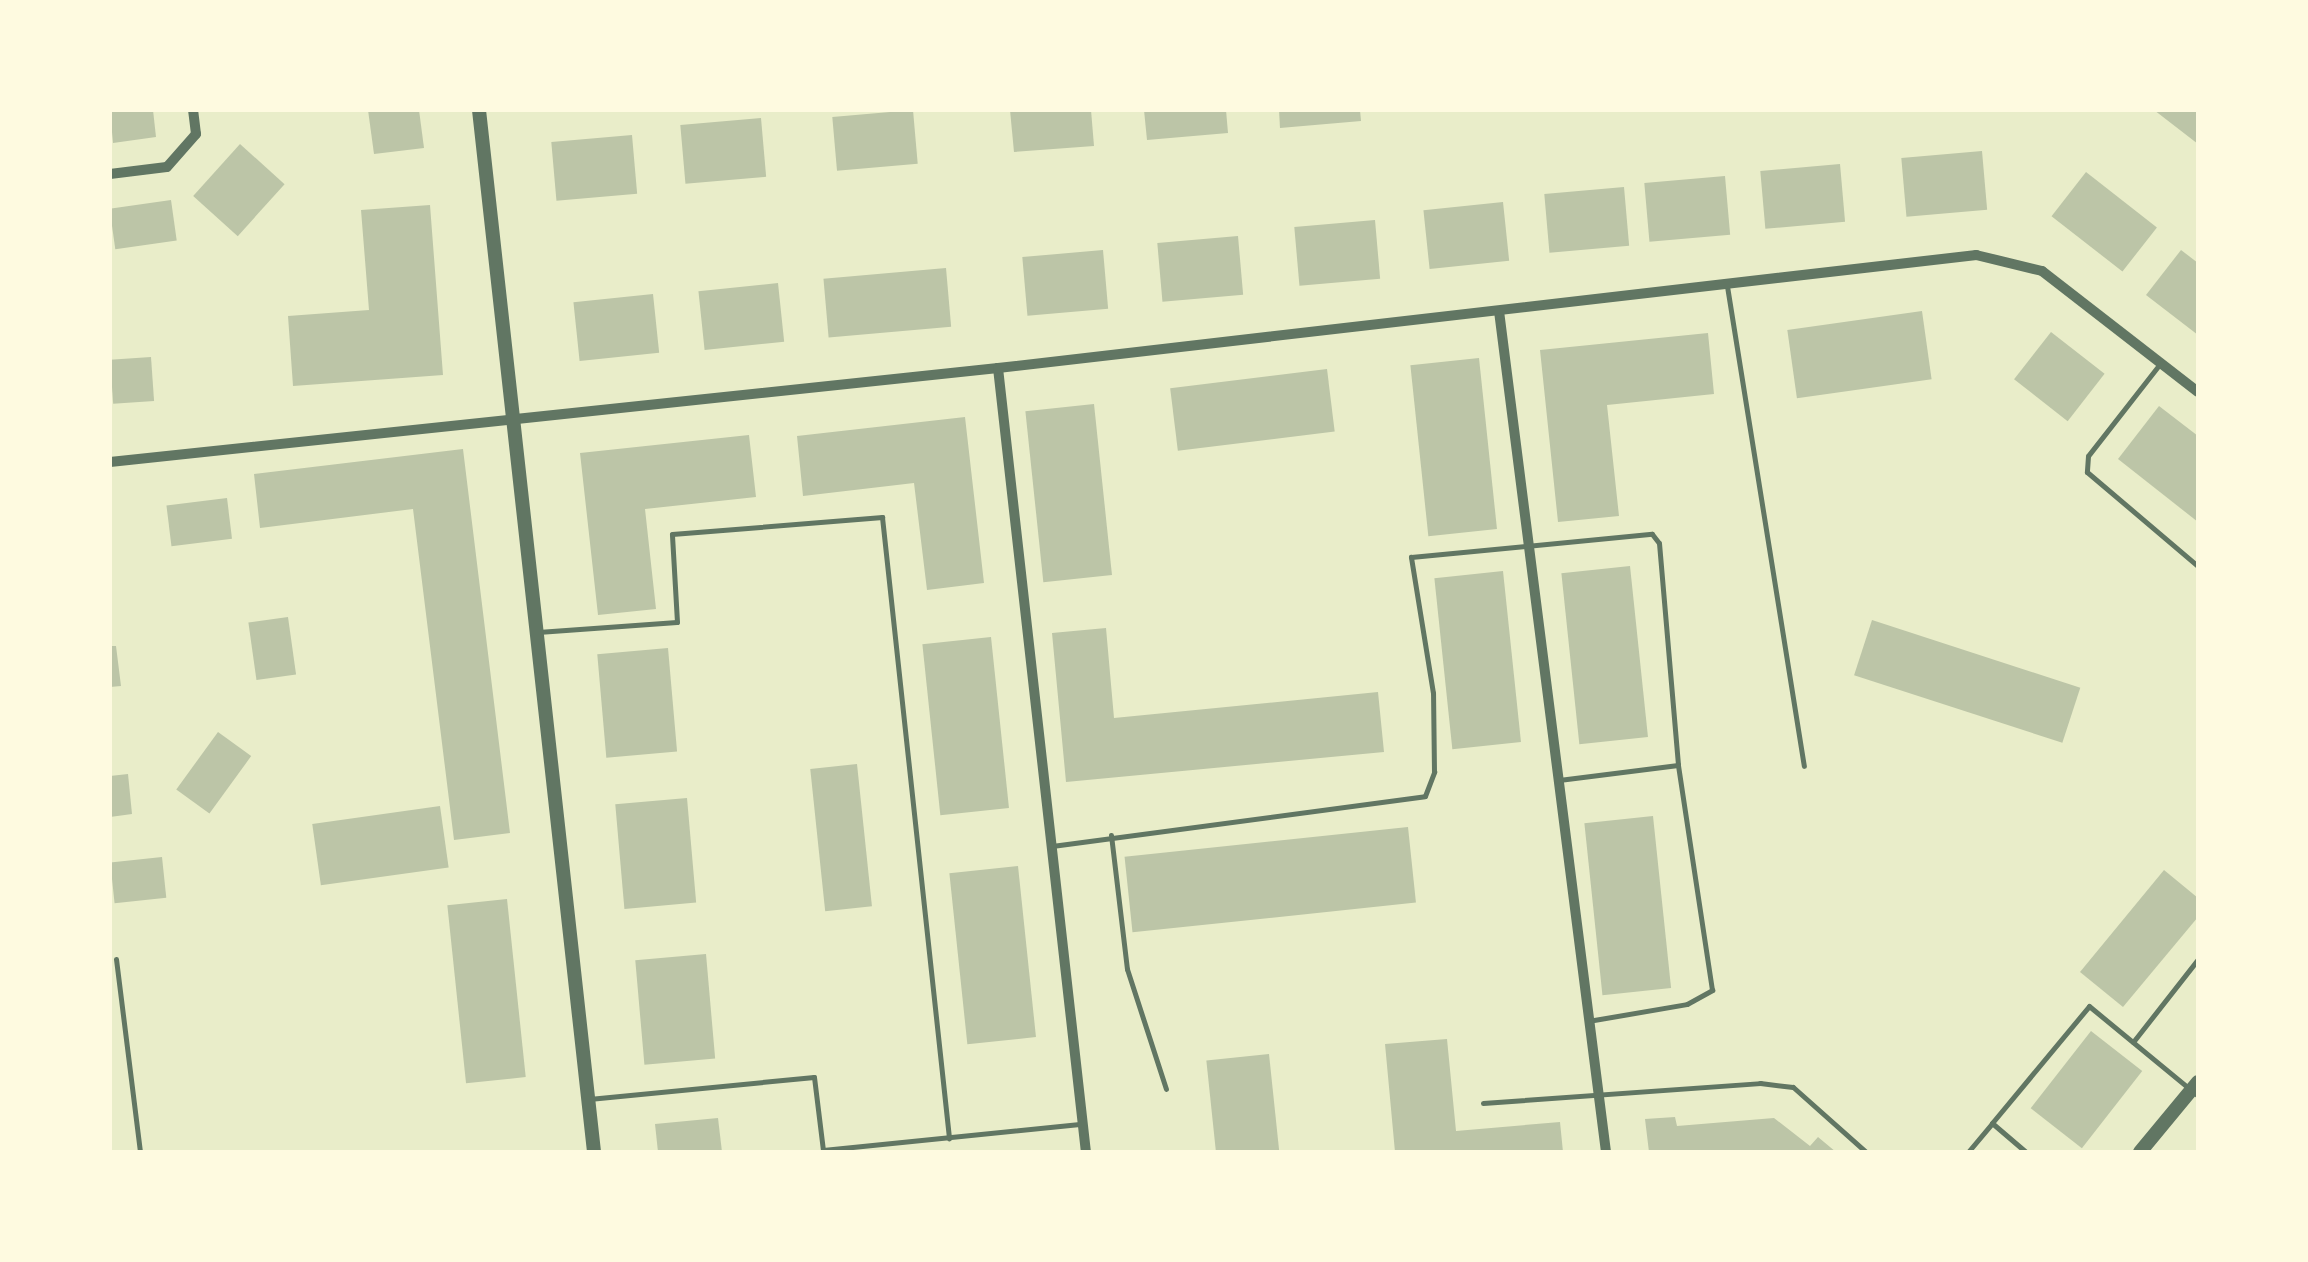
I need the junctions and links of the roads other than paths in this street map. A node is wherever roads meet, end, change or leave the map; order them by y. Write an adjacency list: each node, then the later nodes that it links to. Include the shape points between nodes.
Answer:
1 (194, 110): 3 (street, via 196,134 166,167)
2 (479, 110): 9 (street)
3 (110, 174)
4 (1726, 284): 5 (street); 6 (street, via 1976,255 2042,271); 15 (lane)
5 (1499, 312): 7 (street); 11 (street)
6 (2160, 363): 8 (street); 12 (lane, via 2088,456 2086,472)
7 (998, 368): 9 (street); 18 (street)
8 (2198, 392)
9 (514, 416): 10 (street); 13 (street)
10 (110, 462)
11 (1531, 547): 14 (lane, via 1637,531 1652,534 1659,544); 16 (street); 17 (lane, via 1411,557 1432,694 1434,772 1424,796)
12 (2198, 566)
13 (536, 632): 26 (street); 30 (lane, via 678,622 672,534 882,517)
14 (1678, 765): 16 (lane); 21 (lane, via 1712,990 1687,1004)
15 (1804, 766)
16 (1559, 780): 21 (street)
17 (1111, 836): 18 (lane); 23 (lane, via 1127,969)
18 (1052, 846): 29 (street)
19 (2198, 958): 22 (lane)
20 (116, 959): 31 (lane)
21 (1588, 1021): 25 (street)
22 (2133, 1042): 24 (lane); 28 (lane, via 2089,1006)
23 (1166, 1089)
24 (2196, 1090): 38 (street)
25 (1597, 1093): 27 (lane); 34 (street); 35 (lane, via 1760,1083 1793,1088)
26 (588, 1100): 30 (lane, via 814,1077 823,1150); 32 (street)
27 (1483, 1103)
28 (1992, 1123): 36 (lane); 37 (lane)
29 (1083, 1124): 30 (lane); 33 (street)
30 (949, 1138)
31 (140, 1152)
32 (594, 1152)
33 (1086, 1152)
34 (1606, 1152)
35 (1866, 1152)
36 (1968, 1152)
37 (2026, 1152)
38 (2140, 1152)

